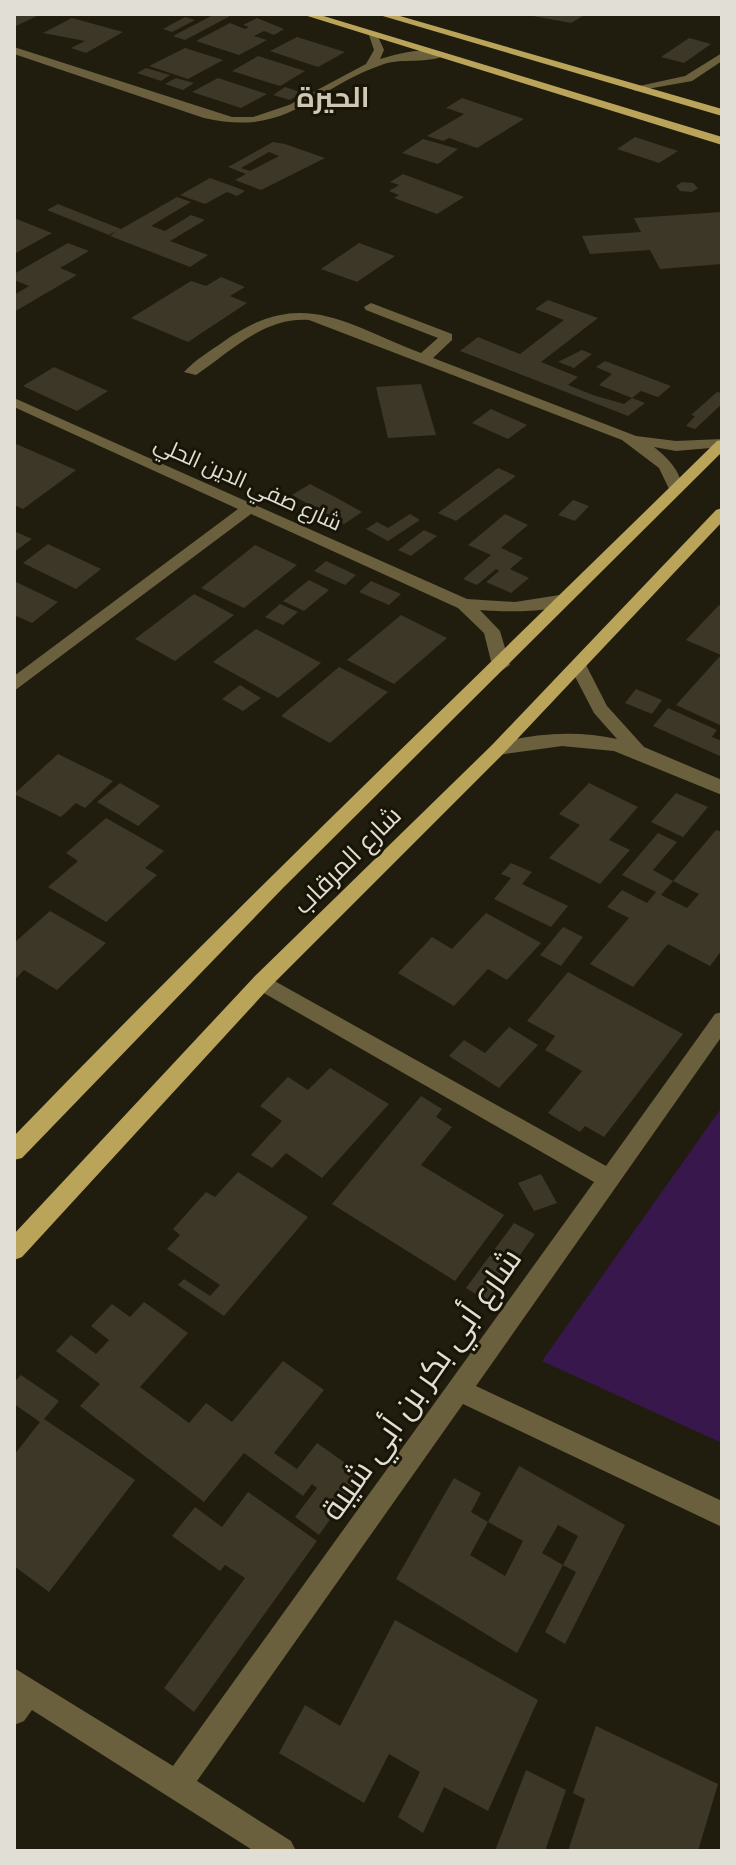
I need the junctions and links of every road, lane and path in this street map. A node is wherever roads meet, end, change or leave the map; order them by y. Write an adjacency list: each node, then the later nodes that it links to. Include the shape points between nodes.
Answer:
1 (306, 14): 3 (main road)
2 (386, 15): 9 (main road)
3 (372, 34): 5 (main road); 7 (street, via 379,50)
4 (14, 50): 7 (street, via 222,121 257,122 286,113)
5 (439, 55): 7 (street); 12 (main road)
6 (722, 56): 8 (street)
7 (370, 66)
8 (688, 79): 9 (street); 10 (street, via 685,92)
9 (636, 88): 10 (main road)
10 (694, 105): 11 (main road)
11 (722, 113)
12 (722, 141)
13 (371, 307): 14 (street, via 447,337)
14 (424, 358): 15 (street, via 311,316 291,314 265,322); 17 (street)
15 (191, 372)
16 (16, 405): 20 (street, شارع صفي الدين الحلي)
17 (627, 437): 18 (street, via 676,446); 19 (street, via 663,461)
18 (722, 444): 19 (main road, شارع المرقاب)
19 (676, 490): 22 (main road, شارع المرقاب)
20 (249, 508): 23 (street, شارع صفي الدين الحلي); 26 (street)
21 (722, 513): 25 (main road, شارع المرقاب)
22 (566, 599): 23 (street, شارع صفي الدين الحلي, via 515,607); 24 (main road, شارع المرقاب)
23 (464, 604): 24 (street, شارع صفي الدين الحلي, via 492,631)
24 (501, 665): 32 (main road, شارع المرقاب, via 244,912)
25 (578, 665): 27 (street, via 600,709); 28 (main road, شارع المرقاب)
26 (14, 685)
27 (635, 748): 28 (street, via 565,738); 29 (street)
28 (498, 749): 30 (main road, شارع المرقاب)
29 (722, 788)
30 (262, 982): 33 (street); 34 (main road, شارع المرقاب)
31 (722, 1020): 33 (street, شارع أبي بكر بن أبي شيبة)
32 (14, 1151)
33 (609, 1179): 35 (street, شارع أبي بكر بن أبي شيبة)
34 (14, 1250)
35 (459, 1390): 36 (street); 38 (street, شارع أبي بكر بن أبي شيبة)
36 (722, 1514)
37 (19, 1695): 38 (street)
38 (176, 1787): 39 (street)
39 (281, 1851)

